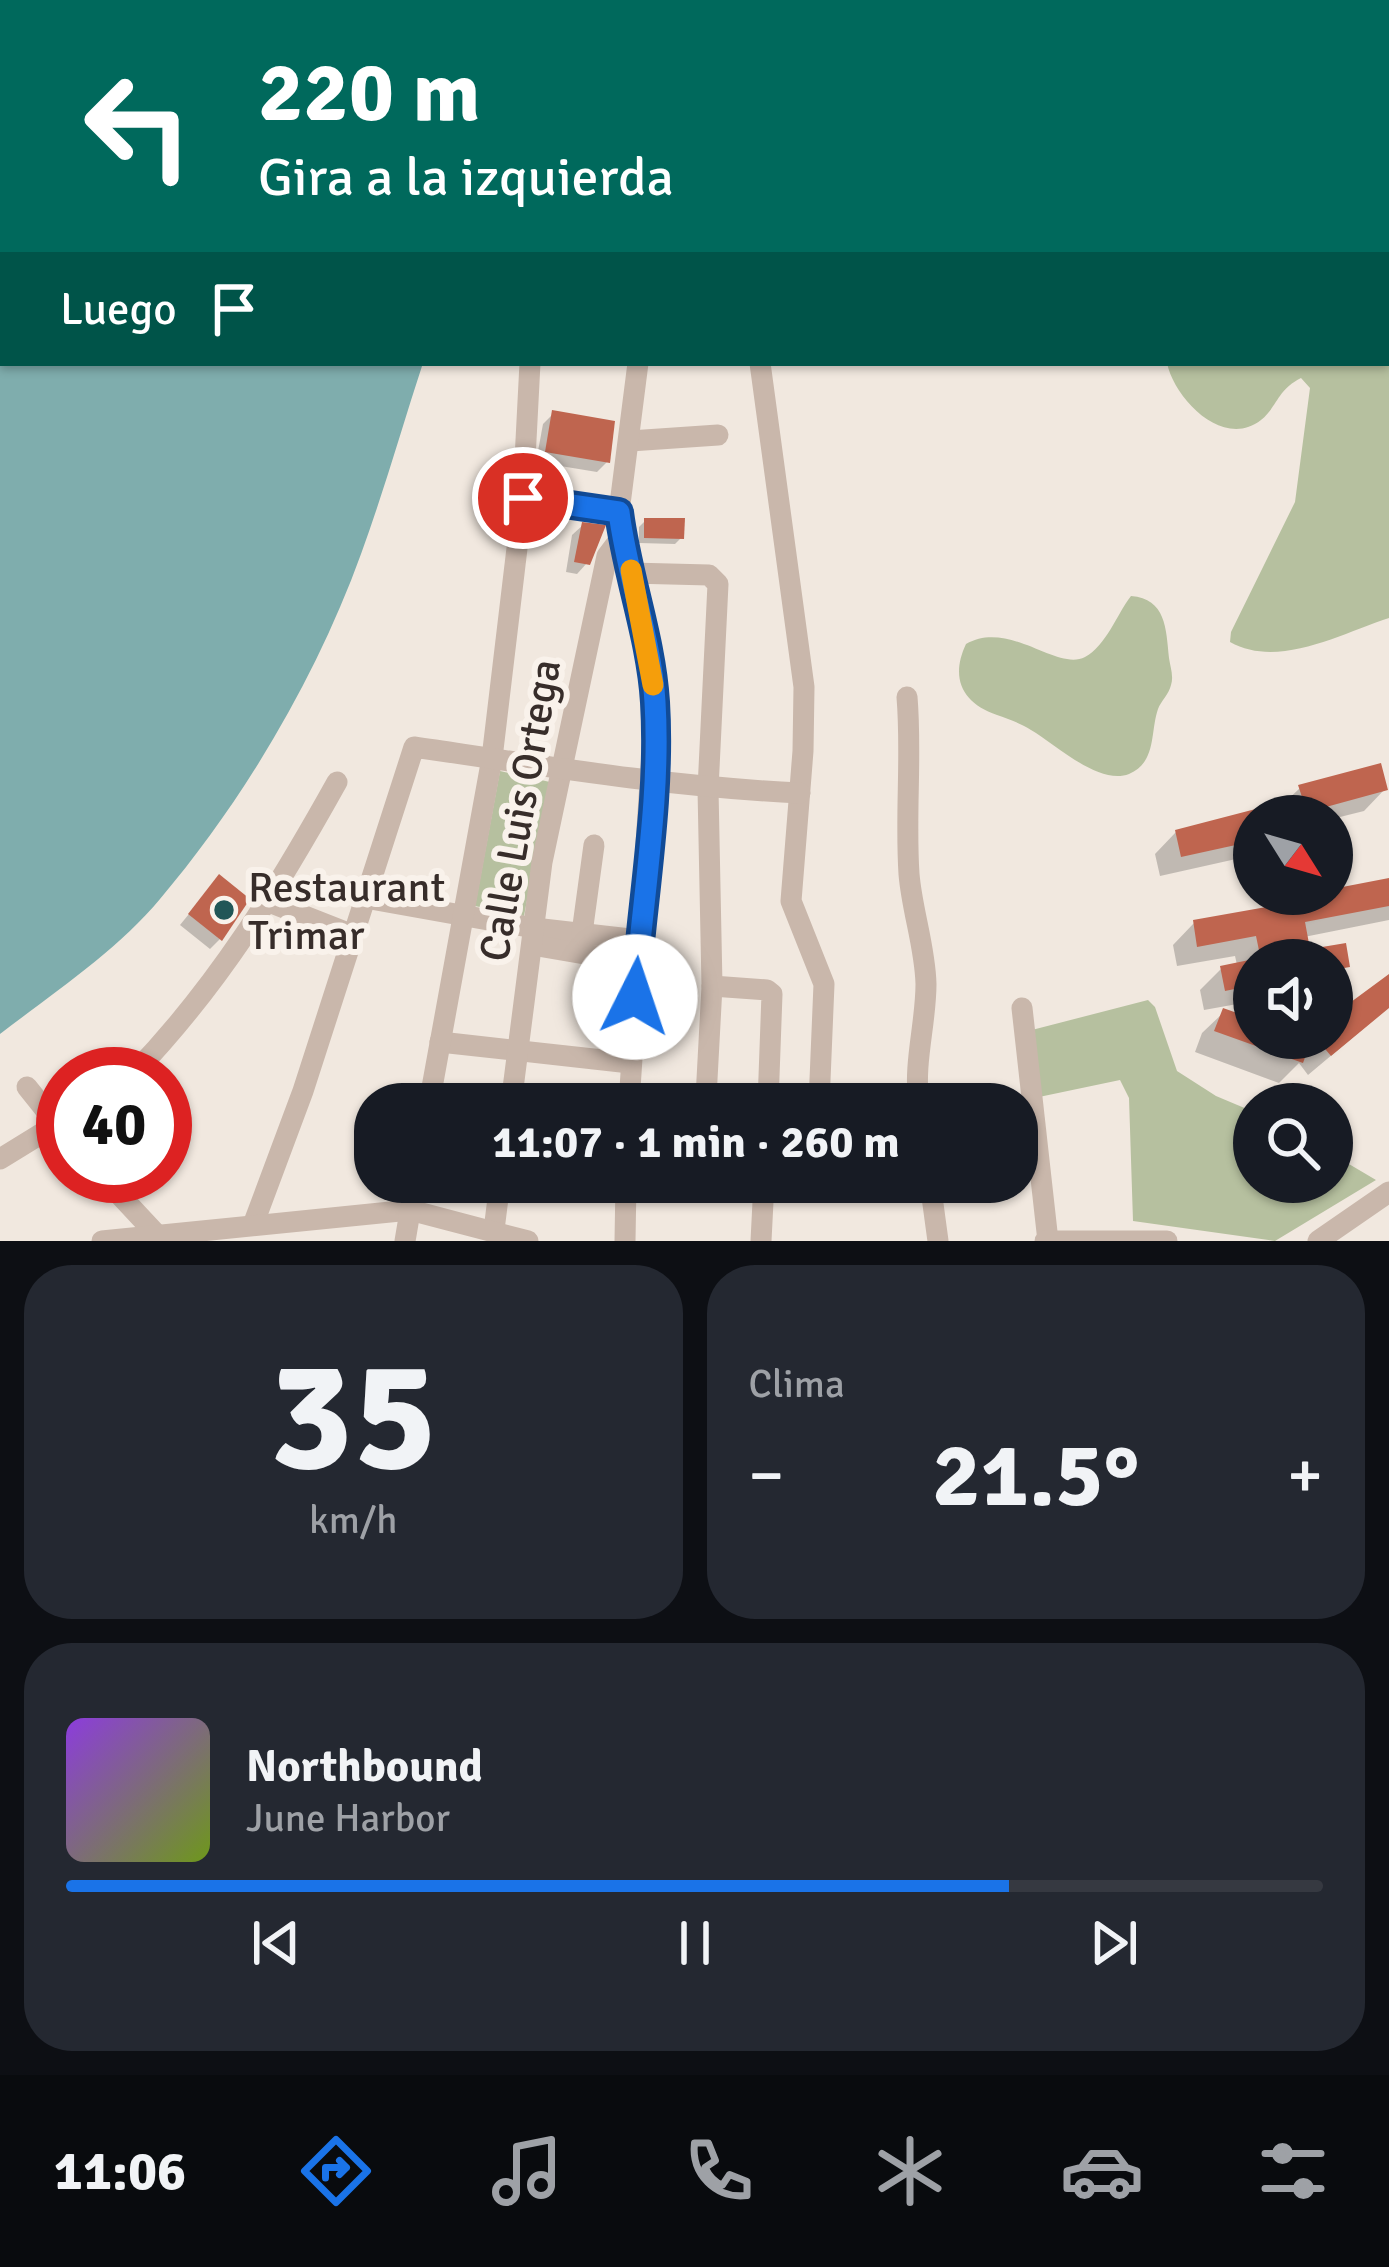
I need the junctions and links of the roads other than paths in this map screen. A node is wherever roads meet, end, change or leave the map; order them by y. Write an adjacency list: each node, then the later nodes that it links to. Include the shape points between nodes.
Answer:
1 (530, 366): 6 (street)
2 (638, 366): 5 (street)
3 (760, 366): 16 (street, via 804,687)
4 (718, 435): 5 (street)
5 (630, 441): 7 (street)
6 (523, 498): 7 (street); 11 (street)
7 (619, 512): 8 (street)
8 (622, 536): 9 (street); 12 (street, Calle Luis Ortega, via 607,556)
9 (632, 573): 14 (street, via 651,660); 15 (street, via 709,575 718,584)
10 (907, 697): 37 (street, via 910,879 926,982)
11 (492, 758): 12 (street); 18 (street, via 415,747); 20 (street)
12 (561, 771): 14 (street); 23 (street, Calle Luis Ortega)
13 (337, 782): 19 (street)
14 (653, 782): 15 (street); 24 (street)
15 (708, 789): 16 (street); 25 (street)
16 (800, 793): 36 (street, via 790,901 824,984)
17 (594, 845): 21 (street)
18 (365, 898): 20 (street); 22 (street)
19 (268, 902): 22 (street); 28 (street)
20 (466, 915): 23 (street); 27 (street)
21 (582, 933): 23 (street); 24 (street)
22 (353, 935): 50 (street)
23 (533, 936): 24 (street); 29 (street, Calle Luis Ortega)
24 (638, 952): 30 (street)
25 (712, 986): 34 (street); 35 (street, via 772,994)
26 (1022, 1008): 59 (street)
27 (440, 1042): 29 (street); 31 (street)
28 (158, 1047)
29 (518, 1050): 30 (street); 32 (street, Calle Luis Ortega)
30 (630, 1063): 33 (street)
31 (433, 1083)
32 (514, 1083)
33 (629, 1083)
34 (707, 1083)
35 (769, 1083)
36 (820, 1083)
37 (920, 1083)
38 (27, 1087): 39 (street)
39 (36, 1098)
40 (36, 1140): 41 (street)
41 (0, 1159)
42 (1389, 1192): 61 (street)
43 (127, 1203): 52 (street)
44 (411, 1203): 49 (street)
45 (497, 1203): 51 (street)
46 (626, 1203): 56 (street)
47 (763, 1203): 57 (street)
48 (933, 1203): 58 (street)
49 (410, 1210): 50 (street); 51 (street); 54 (street)
50 (253, 1226): 52 (street)
51 (494, 1230): 55 (street)
52 (157, 1235): 53 (street)
53 (102, 1241)
54 (405, 1241)
55 (528, 1241)
56 (625, 1241)
57 (760, 1241)
58 (938, 1241)
59 (1046, 1241): 60 (street)
60 (1167, 1241)
61 (1318, 1241)

